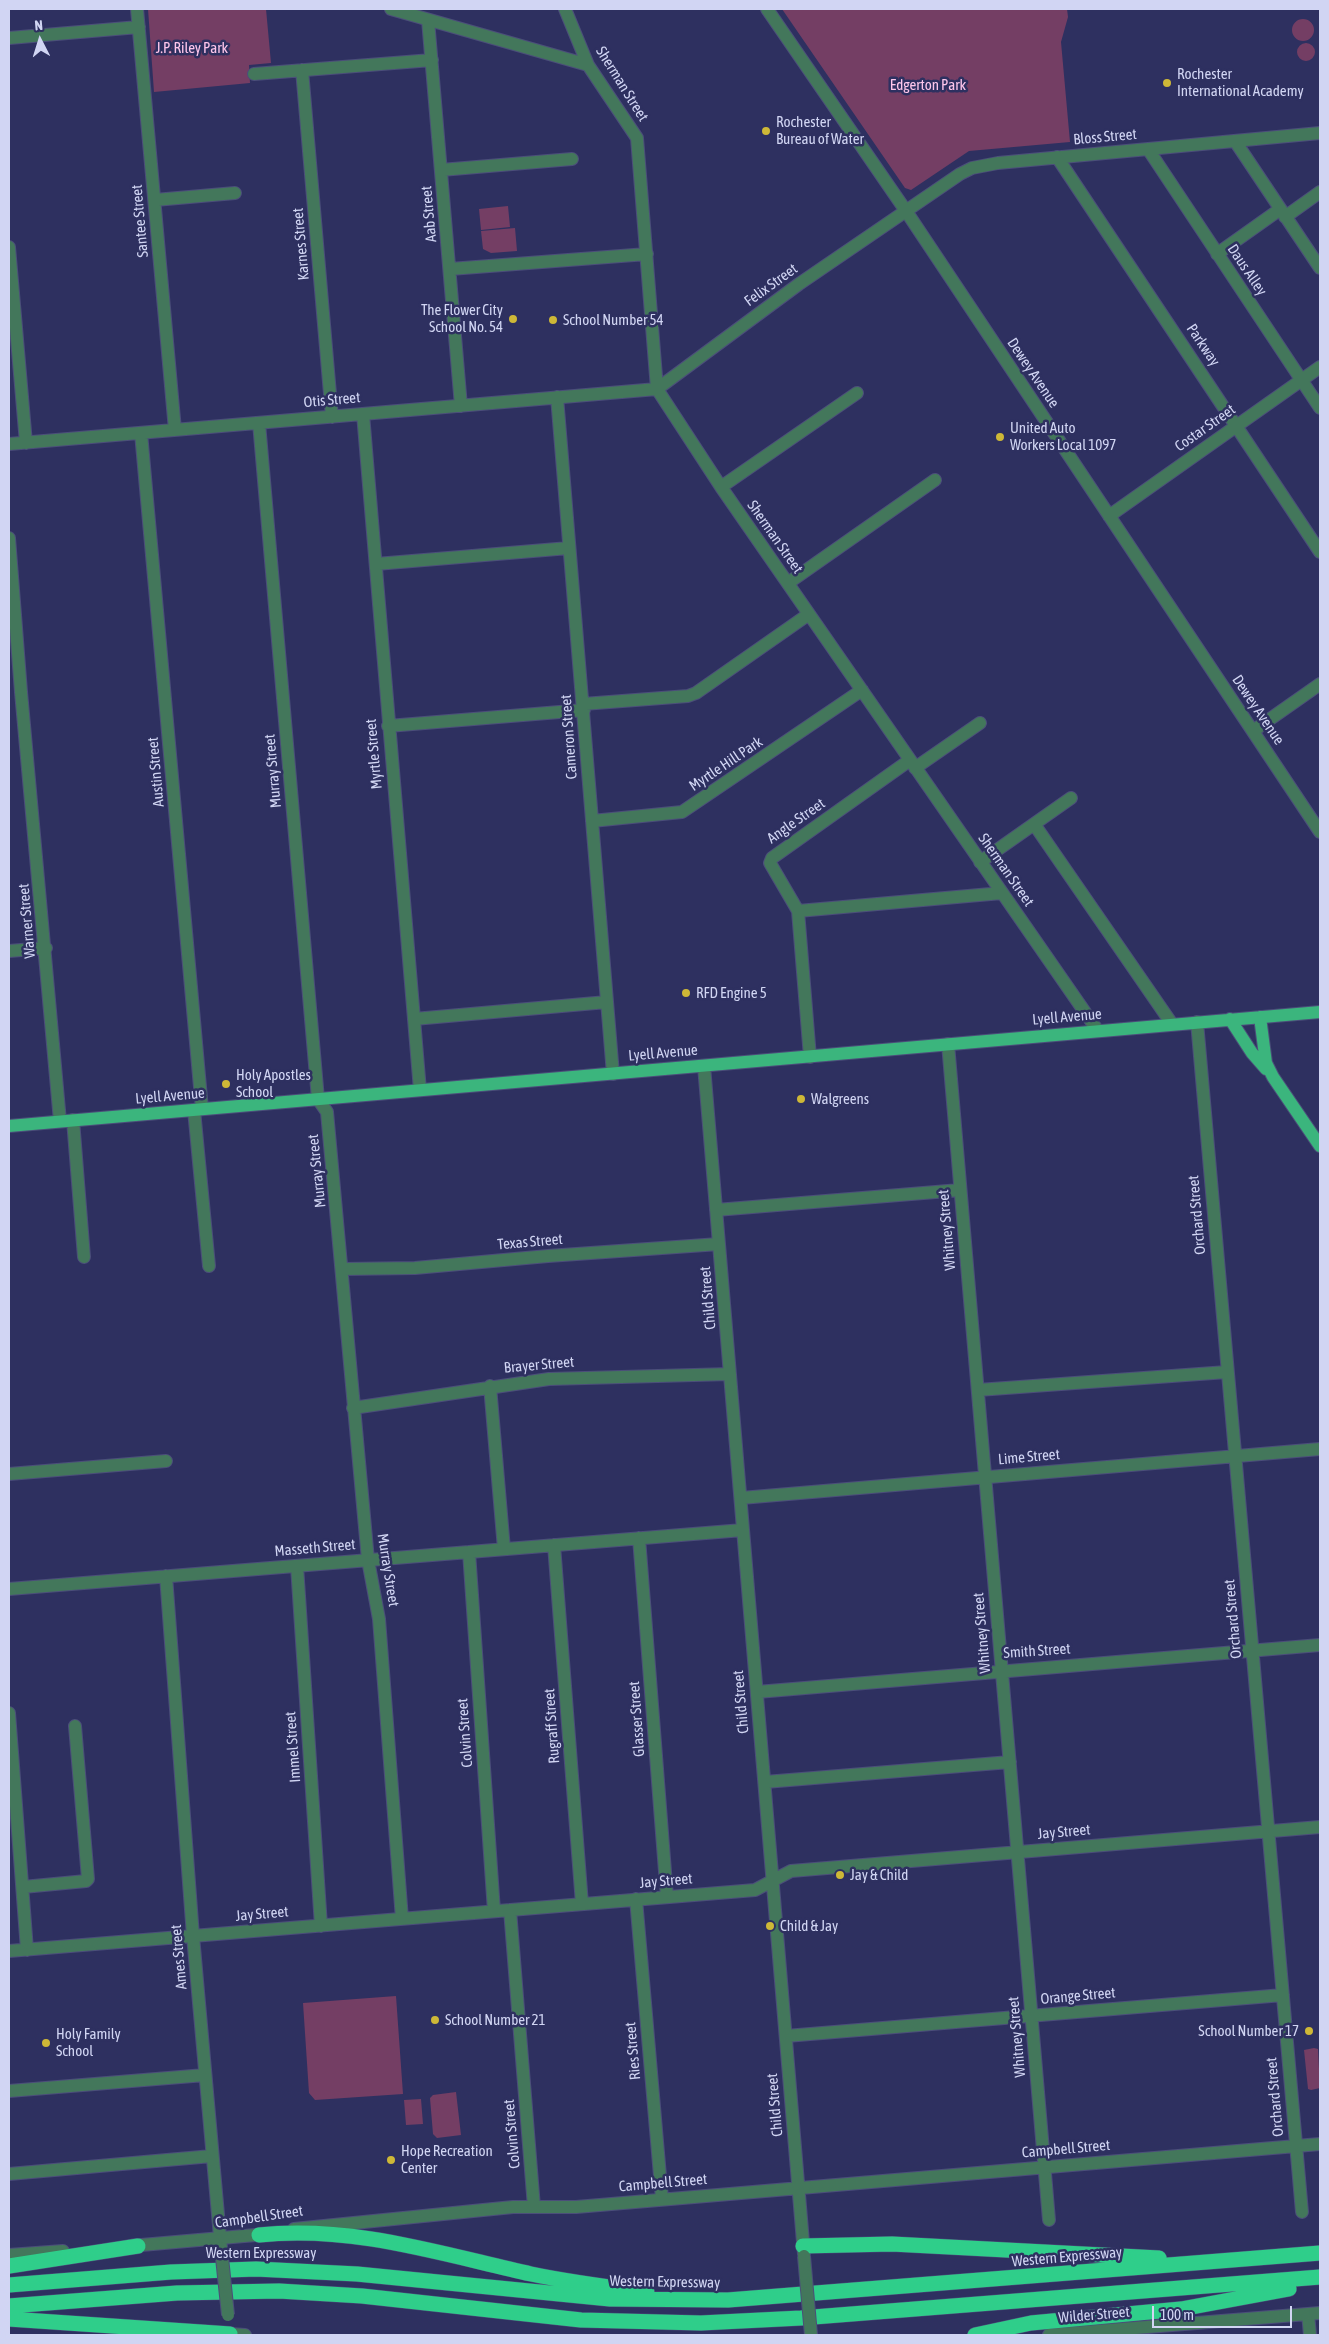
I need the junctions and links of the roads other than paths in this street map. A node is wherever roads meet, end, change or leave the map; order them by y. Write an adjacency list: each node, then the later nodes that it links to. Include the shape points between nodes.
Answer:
1 (137, 9): 6 (street, Santee Street)
2 (391, 9): 5 (street)
3 (565, 9): 9 (street, Sherman Street)
4 (767, 9): 21 (street, Dewey Avenue)
5 (428, 20): 8 (street, Aab Street); 9 (street)
6 (140, 28): 7 (street); 20 (street, Santee Street)
7 (9, 38)
8 (432, 60): 10 (street); 17 (street, Aab Street)
9 (588, 65): 24 (street, Sherman Street, via 637,138)
10 (302, 70): 11 (street); 36 (street, Karnes Street)
11 (254, 74)
12 (1320, 134): 13 (street, Bloss Street)
13 (1235, 141): 14 (street, Bloss Street); 22 (street)
14 (1148, 149): 15 (street, Bloss Street); 25 (street, Daus Alley)
15 (1057, 157): 21 (street, Bloss Street, via 972,168); 38 (street, Parkway)
16 (572, 160): 17 (street)
17 (441, 170): 27 (street, Aab Street)
18 (1320, 192): 22 (street)
19 (235, 193): 20 (street)
20 (154, 200): 39 (street, Santee Street)
21 (906, 211): 30 (street, Felix Street, via 799,284); 45 (street, Dewey Avenue)
22 (1282, 213): 25 (street); 26 (street)
23 (9, 247): 41 (street)
24 (647, 254): 27 (street); 30 (street, Sherman Street)
25 (1216, 254): 29 (street, Daus Alley)
26 (1320, 268)
27 (450, 269): 33 (street, Aab Street)
28 (1320, 367): 29 (street, Costar Street)
29 (1302, 380): 34 (street, Daus Alley); 38 (street, Costar Street)
30 (657, 389): 32 (street, Otis Street); 44 (street, Sherman Street)
31 (857, 393): 44 (street)
32 (557, 398): 33 (street, Otis Street); 47 (street, Cameron Street)
33 (461, 406): 35 (street, Otis Street)
34 (1320, 408)
35 (362, 414): 36 (street, Otis Street); 49 (street, Myrtle Street)
36 (332, 416): 37 (street, Otis Street)
37 (260, 423): 39 (street, Otis Street); 83 (street, Murray Street)
38 (1237, 426): 45 (street, Costar Street); 48 (street, Parkway)
39 (175, 430): 40 (street, Otis Street)
40 (141, 433): 41 (street, Otis Street); 84 (street, Austin Street)
41 (26, 443): 42 (street, Otis Street)
42 (9, 444)
43 (935, 480): 50 (street)
44 (721, 487): 50 (street, Sherman Street)
45 (1109, 516): 58 (street, Dewey Avenue)
46 (9, 538): 54 (street, Warner Street)
47 (568, 548): 49 (street); 55 (street, Cameron Street)
48 (1320, 552)
49 (376, 564): 57 (street, Myrtle Street)
50 (788, 583): 51 (street, Sherman Street)
51 (809, 614): 53 (street, Sherman Street); 55 (street, via 696,693)
52 (1320, 684): 58 (street)
53 (862, 690): 59 (street, Sherman Street); 61 (street, Myrtle Hill Park, via 682,812)
54 (15, 693): 67 (street, Warner Street)
55 (583, 707): 57 (street); 61 (street, Cameron Street)
56 (980, 723): 59 (street, Angle Street)
57 (388, 726): 72 (street, Myrtle Street)
58 (1253, 731): 63 (street, Dewey Avenue)
59 (913, 764): 64 (street, Sherman Street); 66 (street, Angle Street, via 772,858 771,868)
60 (1071, 798): 62 (street)
61 (592, 821): 69 (street, Cameron Street)
62 (1034, 824): 64 (street); 75 (street)
63 (1320, 832)
64 (980, 862): 65 (street, Sherman Street)
65 (1002, 893): 66 (street); 76 (street, Sherman Street)
66 (798, 911): 78 (street, Angle Street)
67 (46, 948): 68 (street); 85 (street, Warner Street)
68 (9, 951)
69 (606, 1002): 72 (street); 80 (street, Cameron Street)
70 (1320, 1012): 71 (main road, Lyell Avenue)
71 (1260, 1017): 73 (main road, Lyell Avenue); 81 (main road, via 1266,1063)
72 (414, 1019): 82 (street, Myrtle Street)
73 (1230, 1019): 74 (main road, Lyell Avenue); 81 (main road, via 1252,1053)
74 (1197, 1022): 75 (main road, Lyell Avenue); 94 (street, Orchard Street)
75 (1172, 1024): 76 (main road, Lyell Avenue)
76 (1098, 1031): 77 (main road, Lyell Avenue)
77 (948, 1044): 78 (main road, Lyell Avenue); 88 (street, Whitney Street)
78 (810, 1057): 79 (main road, Lyell Avenue)
79 (704, 1066): 80 (main road, Lyell Avenue); 89 (street, Child Street)
80 (613, 1074): 82 (main road, Lyell Avenue)
81 (1273, 1077): 87 (main road)
82 (420, 1090): 83 (main road, Lyell Avenue)
83 (318, 1099): 84 (main road, Lyell Avenue); 93 (street, Murray Street, via 327,1112)
84 (198, 1110): 85 (main road, Lyell Avenue); 92 (street, Austin Street)
85 (66, 1121): 86 (main road, Lyell Avenue); 91 (street, Warner Street)
86 (9, 1126)
87 (1320, 1146)
88 (960, 1190): 89 (street); 97 (street, Whitney Street)
89 (716, 1210): 90 (street, Child Street)
90 (719, 1244): 93 (street, Texas Street, via 415,1268); 95 (street, Child Street)
91 (84, 1257)
92 (210, 1266)
93 (343, 1270): 98 (street, Murray Street)
94 (1227, 1372): 97 (street); 100 (street, Orchard Street)
95 (730, 1374): 96 (street, Brayer Street, via 549,1379); 104 (street, Child Street)
96 (490, 1386): 98 (street, Brayer Street); 108 (street)
97 (978, 1390): 103 (street, Whitney Street)
98 (353, 1408): 110 (street, Murray Street)
99 (1320, 1449): 100 (street, Lime Street)
100 (1235, 1456): 103 (street, Lime Street); 115 (street, Orchard Street)
101 (166, 1461): 102 (street)
102 (9, 1474)
103 (985, 1477): 104 (street, Lime Street); 116 (street, Whitney Street)
104 (741, 1498): 105 (street, Child Street)
105 (743, 1530): 106 (street, Masseth Street); 117 (street, Child Street)
106 (640, 1538): 107 (street, Masseth Street); 127 (street, Glasser Street)
107 (554, 1545): 108 (street, Masseth Street); 129 (street, Rugraff Street)
108 (504, 1549): 109 (street, Masseth Street)
109 (469, 1552): 110 (street, Masseth Street); 131 (street, Colvin Street)
110 (368, 1560): 111 (street, Masseth Street); 132 (street, Murray Street, via 379,1618)
111 (297, 1566): 112 (street, Masseth Street); 133 (street, Immel Street)
112 (166, 1576): 113 (street, Masseth Street); 134 (street, Ames Street)
113 (9, 1589)
114 (1320, 1645): 115 (street, Smith Street)
115 (1252, 1651): 116 (street, Smith Street); 123 (street, Orchard Street)
116 (1002, 1670): 117 (street, Smith Street); 120 (street, Whitney Street)
117 (757, 1692): 121 (street, Child Street)
118 (9, 1713): 126 (street)
119 (75, 1726): 126 (street, via 88,1879)
120 (1010, 1762): 121 (street); 124 (street, Whitney Street)
121 (764, 1782): 125 (street, Child Street)
122 (1320, 1827): 123 (street, Jay Street)
123 (1268, 1831): 124 (street, Jay Street); 137 (street, Orchard Street)
124 (1018, 1852): 125 (street, Jay Street, via 791,1871); 138 (street, Whitney Street)
125 (773, 1880): 127 (street, Jay Street, via 755,1890); 139 (street, Child Street)
126 (22, 1887): 135 (street)
127 (667, 1897): 128 (street, Jay Street)
128 (636, 1899): 129 (street, Jay Street); 148 (street, Ries Street)
129 (582, 1904): 130 (street, Jay Street)
130 (510, 1910): 131 (street, Jay Street); 149 (street, Colvin Street)
131 (494, 1911): 132 (street, Jay Street)
132 (402, 1919): 133 (street, Jay Street)
133 (321, 1926): 134 (street, Jay Street)
134 (193, 1936): 135 (street, Jay Street); 140 (street, Ames Street)
135 (27, 1950): 136 (street, Jay Street)
136 (9, 1951)
137 (1282, 1995): 138 (street, Orange Street); 143 (street, Orchard Street)
138 (1032, 2016): 139 (street, Orange Street); 145 (street, Whitney Street)
139 (786, 2036): 147 (street, Child Street)
140 (205, 2075): 141 (street); 144 (street, Ames Street)
141 (9, 2091)
142 (1320, 2144): 143 (street, Campbell Street)
143 (1296, 2146): 145 (street, Campbell Street); 150 (street, Orchard Street)
144 (212, 2156): 146 (street); 153 (street, Ames Street)
145 (1045, 2167): 147 (street, Campbell Street); 151 (street, Whitney Street)
146 (9, 2174)
147 (798, 2188): 148 (street, Campbell Street); 155 (street, Child Street)
148 (662, 2199): 149 (street, Campbell Street)
149 (534, 2207): 152 (street, Campbell Street, via 326,2224)
150 (1302, 2212)
151 (1050, 2220)
152 (259, 2235): 153 (street, Campbell Street); 163 (highway, via 308,2232 362,2237 555,2278)
153 (221, 2243): 154 (street, Campbell Street); 167 (street, Ames Street, bridge, via 228,2315)
154 (138, 2246): 157 (street, Campbell Street); 159 (highway)
155 (804, 2251): 158 (highway, via 892,2244 1148,2258); 168 (street, Child Street, bridge)
156 (1320, 2254): 158 (highway, Western Expressway)
157 (9, 2255)
158 (1268, 2258): 163 (highway, Western Expressway)
159 (9, 2266)
160 (1320, 2278): 164 (highway, via 718,2323 581,2320 362,2296 279,2291 177,2293)
161 (1320, 2282): 169 (highway, via 1200,2306 1047,2320)
162 (9, 2285): 163 (highway, Western Expressway, via 171,2272 265,2269 357,2274 593,2298)
163 (728, 2300)
164 (9, 2306)
165 (1314, 2314): 170 (street, Wilder Street); 171 (street)
166 (9, 2319): 167 (highway)
167 (235, 2335)
168 (811, 2335)
169 (974, 2335)
170 (1049, 2335)
171 (1310, 2335)

